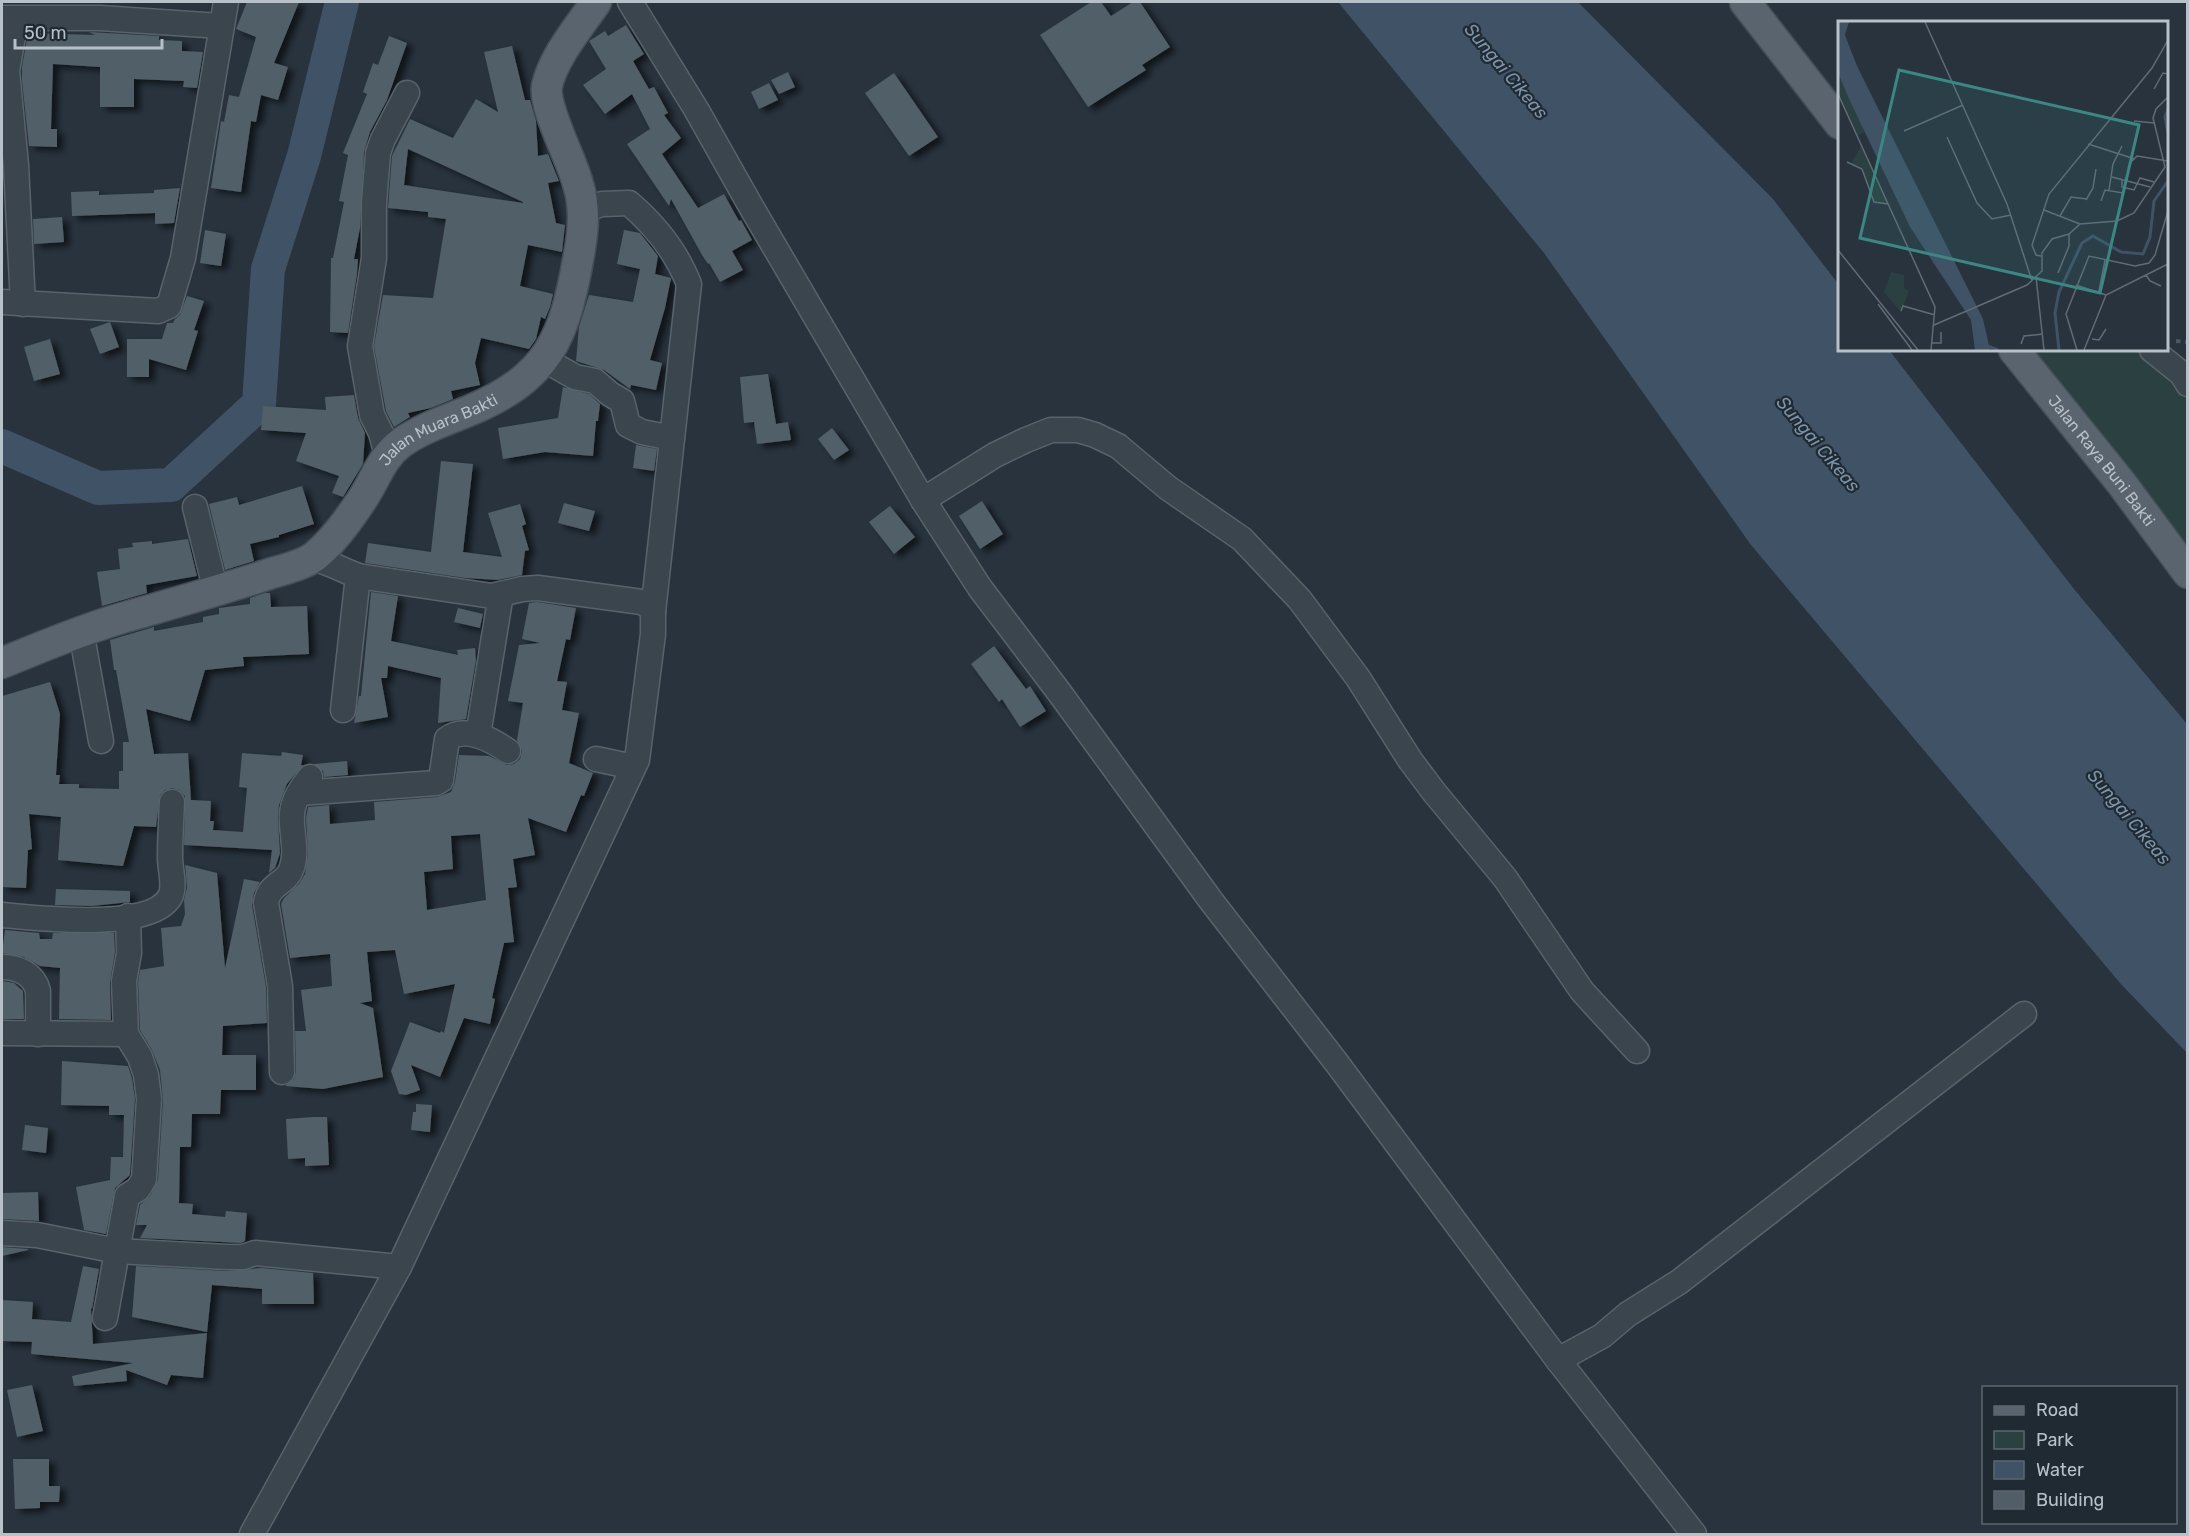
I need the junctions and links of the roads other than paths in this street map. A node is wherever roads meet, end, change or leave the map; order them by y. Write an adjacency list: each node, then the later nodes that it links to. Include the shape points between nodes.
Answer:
1 (226, 2): 7 (street)
2 (630, 2): 18 (street)
3 (1744, 2): 9 (main road)
4 (101, 10): 6 (street); 7 (street)
5 (583, 15): 10 (main road, Jalan Muara Bakti, via 546,89)
6 (9, 19): 11 (street, via 7,71 16,165)
7 (221, 26): 11 (street, via 183,258 169,306 158,311)
8 (406, 93): 17 (street, via 378,153 374,258 360,346 372,415)
9 (1838, 123)
10 (583, 210): 14 (main road, Jalan Muara Bakti, via 583,236 569,304); 16 (street, via 602,204 629,203 645,216 682,266 689,284)
11 (12, 303)
12 (2019, 351): 21 (main road, Jalan Raya Buni Bakti)
13 (2153, 351): 15 (street, via 2182,374)
14 (545, 360): 16 (street, via 575,377 595,381 622,401 628,425); 17 (main road, Jalan Muara Bakti, via 527,378 495,399 426,429)
15 (2187, 384)
16 (672, 438): 25 (street)
17 (387, 455): 20 (main road, Jalan Muara Bakti, via 364,497 332,540)
18 (923, 500): 42 (street, via 1026,440 1051,430 1078,430 1118,446 1190,504 1242,539 1300,600 1434,792 1506,878 1582,991); 48 (street, via 980,588)
19 (195, 507): 23 (street)
20 (312, 558): 22 (street); 23 (main road, Jalan Muara Bakti)
21 (2187, 573)
22 (358, 576): 24 (street, via 492,596); 28 (street)
23 (216, 592): 26 (main road, Jalan Muara Bakti)
24 (501, 594): 25 (street, via 538,588 642,602); 29 (street)
25 (653, 612): 33 (street)
26 (81, 631): 27 (main road, Jalan Muara Bakti); 30 (street)
27 (2, 663)
28 (343, 710)
29 (478, 735): 31 (street); 43 (street, via 447,739 443,774 436,783 305,785 295,801 294,860 290,874 269,891 266,903 280,986)
30 (101, 741)
31 (508, 751)
32 (596, 759): 33 (street)
33 (634, 765): 46 (street)
34 (172, 802): 36 (street, via 172,893 165,903)
35 (2, 915): 36 (street, via 99,921)
36 (128, 916): 41 (street)
37 (2, 967): 40 (street, via 18,968 37,984)
38 (2024, 1014): 48 (street, via 1679,1282 1636,1308 1602,1336)
39 (2, 1033): 40 (street)
40 (38, 1034): 41 (street)
41 (126, 1034): 45 (street, via 146,1075 148,1113 144,1179 127,1196)
42 (1637, 1051)
43 (282, 1072)
44 (2, 1233): 45 (street, via 38,1234)
45 (117, 1251): 46 (street, via 235,1257 255,1253); 47 (street)
46 (399, 1267): 49 (street)
47 (105, 1318)
48 (1558, 1360): 50 (street)
49 (252, 1534)
50 (1695, 1534)

